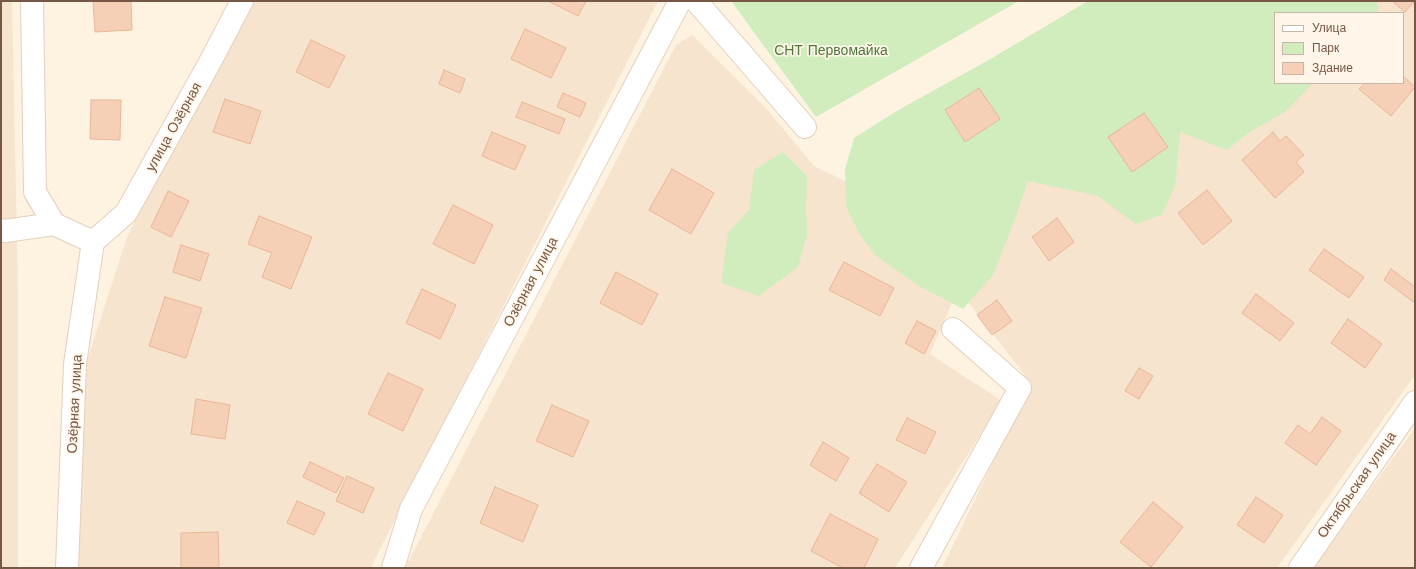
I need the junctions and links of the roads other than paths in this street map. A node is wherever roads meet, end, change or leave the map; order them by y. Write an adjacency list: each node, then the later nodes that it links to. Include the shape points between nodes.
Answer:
1 (32, 1): 6 (street, via 35,192)
2 (242, 1): 8 (street, улица Озёрная, via 126,214)
3 (680, 1): 12 (street, Озёрная улица, via 411,509)
4 (696, 1): 5 (street)
5 (805, 127)
6 (54, 224): 7 (street); 8 (street)
7 (1, 230)
8 (93, 242): 11 (street, Озёрная улица, via 75,364)
9 (953, 329): 13 (street, via 1020,388)
10 (1415, 402): 14 (street, Октябрьская улица)
11 (67, 568)
12 (393, 568)
13 (922, 568)
14 (1300, 568)

